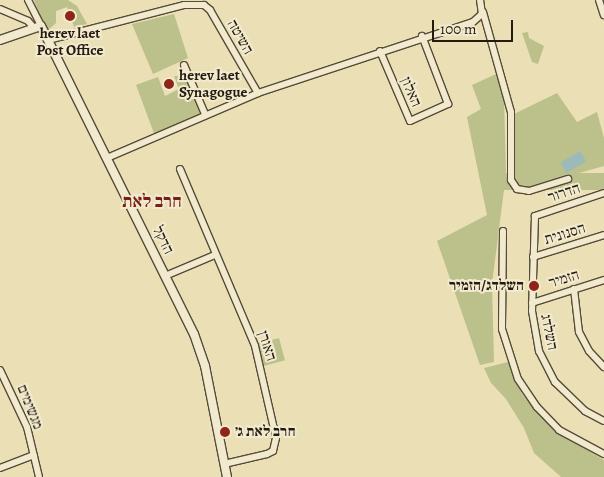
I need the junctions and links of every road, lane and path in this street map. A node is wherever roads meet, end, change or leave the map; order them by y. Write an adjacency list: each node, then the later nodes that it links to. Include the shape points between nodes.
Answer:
1 (28, 0): 7 (street)
2 (480, 0): 5 (street)
3 (599, 0): 6 (street)
4 (0, 9): 7 (street)
5 (483, 10): 8 (street, via 481,17 473,22); 17 (street, via 511,112 511,180 517,189 528,191)
6 (604, 15)
7 (37, 27): 9 (street); 10 (street, הדקל)
8 (422, 36): 11 (street); 11 (street, האלון, via 448,104 410,121)
9 (0, 40)
10 (48, 40): 13 (street, השיטה, via 195,3 210,10); 15 (street, הדקל)
11 (380, 52): 13 (street)
12 (184, 65): 14 (street)
13 (258, 93): 14 (street)
14 (205, 114): 15 (street)
15 (107, 158): 24 (street, הדקל)
16 (180, 169): 22 (street)
17 (568, 179)
18 (604, 193): 19 (street, הדרור, via 537,214)
19 (534, 220): 23 (street, השלדג)
20 (503, 231): 31 (street, via 502,329 518,379 537,407 559,430)
21 (604, 235): 23 (street, הסנונית)
22 (215, 255): 24 (street); 33 (street, האורן, via 256,346 276,438 273,451)
23 (533, 257): 27 (street, השלדג)
24 (165, 276): 33 (street, הדקל, via 200,350)
25 (604, 280): 26 (street, הזמיר)
26 (574, 289): 27 (street, הזמיר); 28 (street, via 579,332 589,351)
27 (532, 302): 30 (street, השלדג, via 536,341 549,372 571,399)
28 (604, 367)
29 (0, 370): 32 (street, מגשימים, via 21,413)
30 (604, 421)
31 (604, 454)
32 (34, 455): 34 (street); 35 (street, מגשימים)
33 (224, 464): 36 (street, הדקל)
34 (0, 468)
35 (39, 477)
36 (227, 477)

